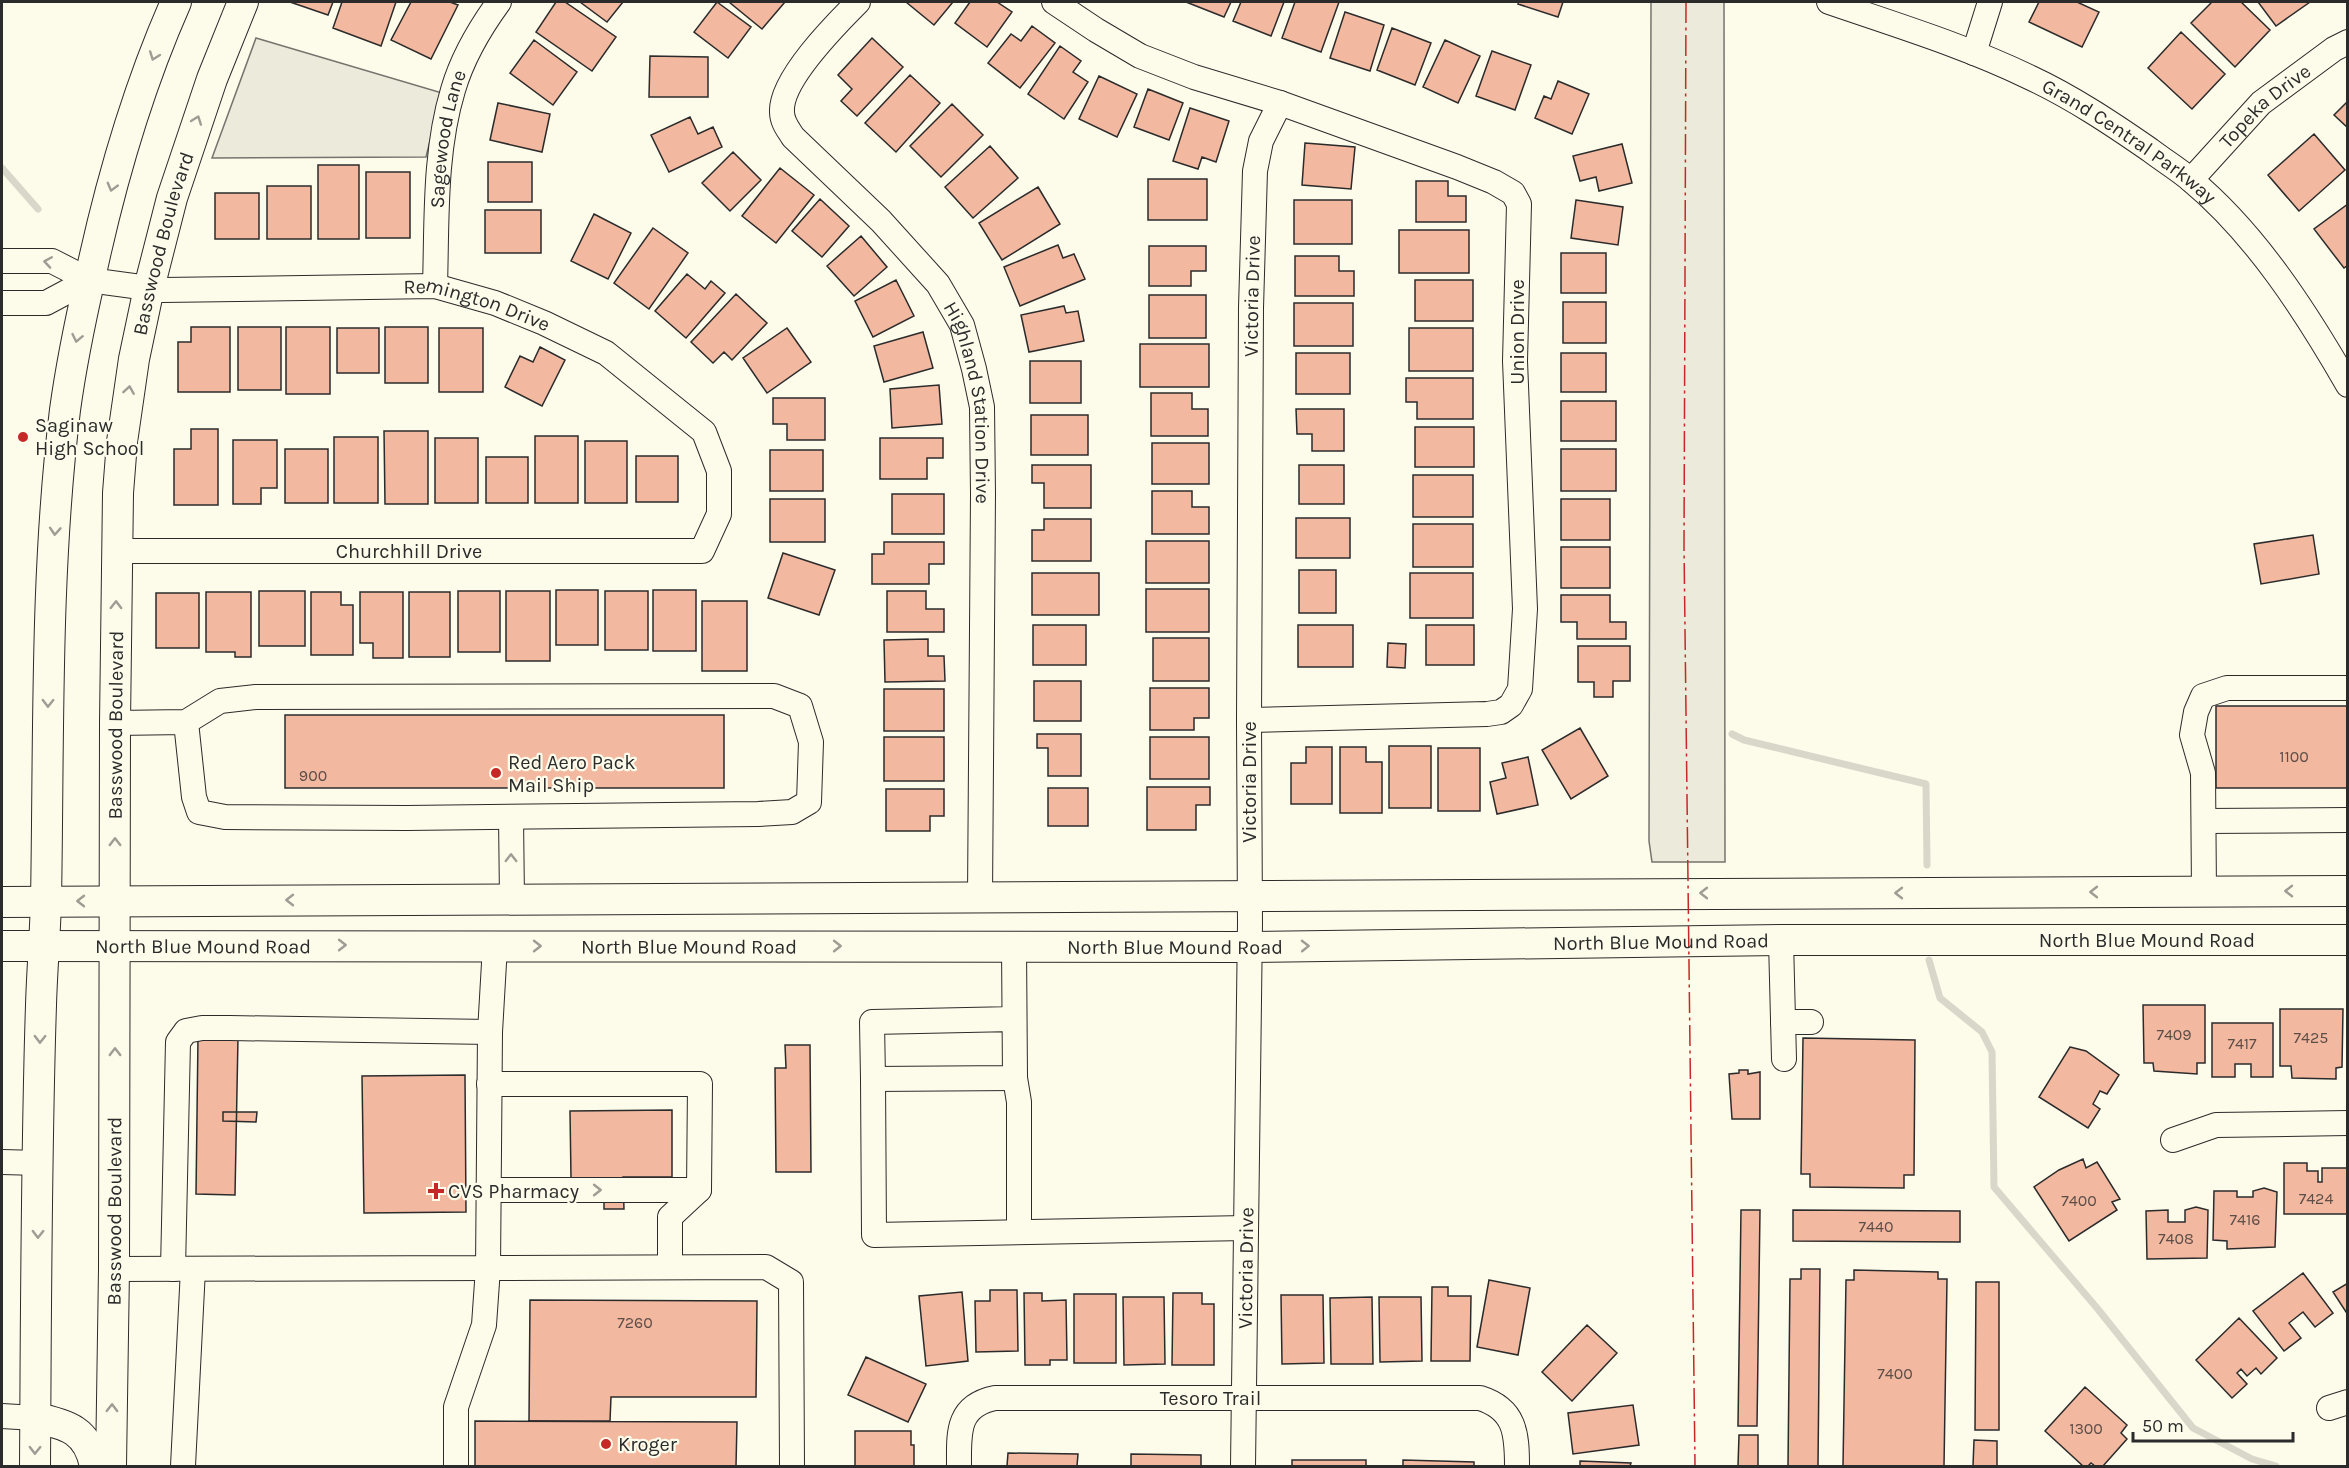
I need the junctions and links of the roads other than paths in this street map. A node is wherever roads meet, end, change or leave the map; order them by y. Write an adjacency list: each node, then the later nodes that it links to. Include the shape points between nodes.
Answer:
1 (176, 2): 13 (main road, one-way to 13, via 118,165)
2 (243, 2): 15 (main road, Basswood Boulevard, one-way to 2, via 192,134)
3 (499, 2): 14 (street, Sagewood Lane, via 466,57 446,118 439,173)
4 (858, 2): 30 (street, Highland Station Drive, via 803,63 782,101 782,114 794,137 881,220 938,284 962,325 974,369 982,407)
5 (1054, 2): 10 (street, Union Drive, via 1140,56)
6 (1829, 2): 9 (street, Grand Central Parkway)
7 (1990, 2): 9 (street)
8 (2348, 42): 11 (street, Topeka Drive, via 2261,103)
9 (1974, 53): 11 (street, Grand Central Parkway, via 2067,96)
10 (1280, 103): 21 (street, Victoria Drive, via 1261,141 1255,171); 21 (street, Union Drive, via 1494,182 1513,193 1519,204 1515,361 1525,609 1520,689 1511,705 1501,712)
11 (2191, 180): 17 (street, Grand Central Parkway, via 2283,282)
12 (2, 261): 13 (street, Remington Drive, one-way to 12, via 52,261)
13 (90, 280): 15 (street, Remington Drive); 16 (street, via 46,303); 32 (main road, one-way to 32, via 66,408 53,561)
14 (435, 286): 15 (street, Remington Drive); 19 (street, Remington Drive, via 495,303 606,353 704,432 719,471 719,514)
15 (149, 288): 18 (main road, Basswood Boulevard, one-way to 15, via 122,442)
16 (2, 303)
17 (2348, 385)
18 (117, 551): 19 (street, Churchhill Drive); 23 (main road, Basswood Boulevard, one-way to 18)
19 (702, 551)
20 (2348, 688): 26 (street, via 2227,688 2203,696 2192,735 2203,773)
21 (1249, 720): 29 (street, Victoria Drive)
22 (186, 722): 23 (street); 24 (street, via 199,812 225,817); 24 (street, via 220,701 256,697 774,696 800,706 811,742 809,802 792,812)
23 (115, 723): 33 (main road, Basswood Boulevard, one-way to 23)
24 (511, 817): 31 (street, one-way to 24)
25 (2348, 820): 26 (street)
26 (2205, 821): 28 (street)
27 (2348, 891): 28 (main road, one-way to 28)
28 (2204, 892): 29 (main road, one-way to 29)
29 (1250, 895): 30 (main road); 42 (street, Victoria Drive)
30 (981, 897): 31 (main road)
31 (512, 900): 33 (main road, one-way to 33)
32 (46, 901): 33 (main road, one-way to 32); 34 (main road); 39 (main road)
33 (116, 901): 37 (main road, Basswood Boulevard)
34 (2, 902)
35 (1781, 940): 36 (main road, North Blue Mound Road); 42 (main road, North Blue Mound Road, one-way to 35); 44 (street)
36 (2348, 940)
37 (115, 945): 39 (main road, North Blue Mound Road); 40 (main road, North Blue Mound Road, one-way to 40); 61 (main road, Basswood Boulevard, one-way to 37)
38 (2, 946): 39 (main road, North Blue Mound Road)
39 (44, 946): 54 (main road, one-way to 54)
40 (495, 946): 41 (main road, North Blue Mound Road, one-way to 41); 46 (street)
41 (1014, 946): 42 (main road, North Blue Mound Road); 43 (street)
42 (1250, 946): 57 (street, Victoria Drive)
43 (1014, 1018): 48 (street); 49 (street, via 872,1022)
44 (1783, 1022): 45 (street); 47 (street)
45 (1812, 1022)
46 (490, 1032): 50 (street); 62 (street, via 186,1030 178,1042)
47 (1784, 1059)
48 (1015, 1078): 49 (street); 58 (street, via 1019,1102)
49 (873, 1079): 58 (street, via 874,1235)
50 (489, 1084): 55 (street); 56 (street, via 700,1084)
51 (2348, 1124): 52 (street, via 2216,1125)
52 (2173, 1140)
53 (2, 1162): 54 (street)
54 (39, 1163): 65 (main road, one-way to 65)
55 (489, 1190): 56 (street, one-way to 56); 60 (street)
56 (699, 1190): 59 (street, via 670,1217)
57 (1246, 1228): 58 (street); 63 (street, Victoria Drive)
58 (1019, 1232)
59 (670, 1267): 60 (street); 71 (street, via 766,1267 790,1282)
60 (488, 1268): 62 (street); 70 (street, via 484,1325 456,1407)
61 (114, 1269): 62 (street); 68 (main road, Basswood Boulevard, one-way to 61)
62 (183, 1269): 69 (street)
63 (1244, 1398): 72 (street, Tesoro Trail, via 981,1401 971,1408 959,1431); 73 (street, Victoria Drive); 74 (street, Tesoro Trail, via 1480,1398 1495,1403 1507,1414 1515,1437)
64 (2, 1416): 65 (street)
65 (35, 1418): 66 (main road, one-way to 66); 67 (main road, via 59,1422 77,1433 93,1454)
66 (35, 1467)
67 (95, 1467)
68 (111, 1467)
69 (183, 1467)
70 (456, 1467)
71 (792, 1467)
72 (959, 1467)
73 (1243, 1467)
74 (1517, 1467)

